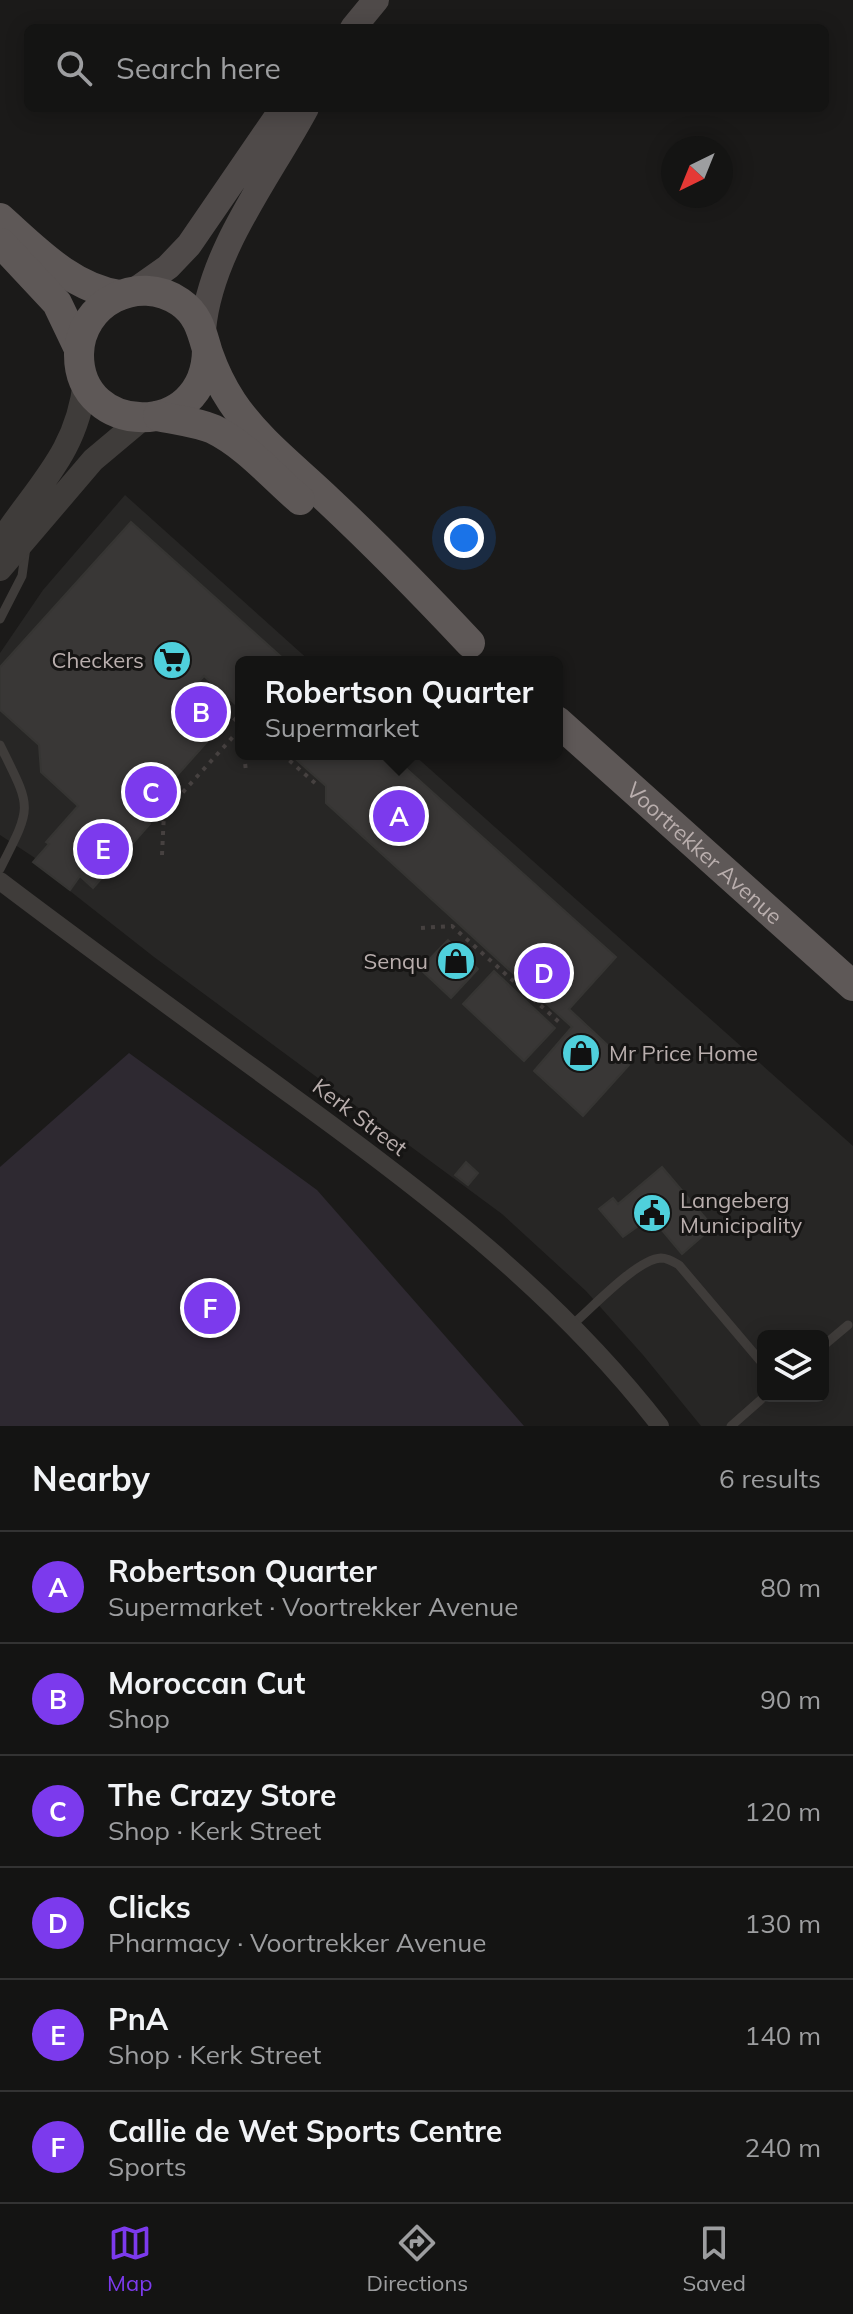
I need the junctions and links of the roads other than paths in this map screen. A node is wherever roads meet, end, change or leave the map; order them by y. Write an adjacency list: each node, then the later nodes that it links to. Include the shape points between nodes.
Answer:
1 (376, 0): 2 (main road)
2 (356, 24)
3 (280, 112): 7 (main road, via 189,245 168,267)
4 (304, 112): 8 (main road, via 221,262 206,301)
5 (0, 218): 7 (main road, via 68,275 92,288)
6 (0, 243): 9 (main road, via 50,294)
7 (127, 293): 8 (main road, via 156,291 172,297 192,312); 9 (main road, via 107,301 92,316)
8 (205, 340): 11 (main road, via 205,372 197,390 182,406); 16 (main road, via 227,394 247,421)
9 (79, 349): 10 (main road)
10 (85, 381): 11 (main road, via 106,406 125,416); 13 (street, via 71,440)
11 (151, 417): 12 (street, via 93,460); 16 (main road, via 206,426 229,439)
12 (26, 540): 14 (street); 15 (lane, via 22,576)
13 (0, 542)
14 (0, 569)
15 (0, 619)
16 (480, 653)
17 (563, 726): 21 (main road, Voortrekker Avenue)
18 (0, 745): 19 (lane, via 26,809)
19 (0, 869)
20 (0, 881): 22 (street, Kerk Street, via 364,1148)
21 (853, 986)
22 (573, 1324): 25 (lane, via 643,1264 659,1258 679,1265); 27 (street, Kerk Street)
23 (848, 1325): 24 (lane)
24 (829, 1341)
25 (757, 1357)
26 (758, 1402): 28 (lane)
27 (660, 1426)
28 (731, 1426)

